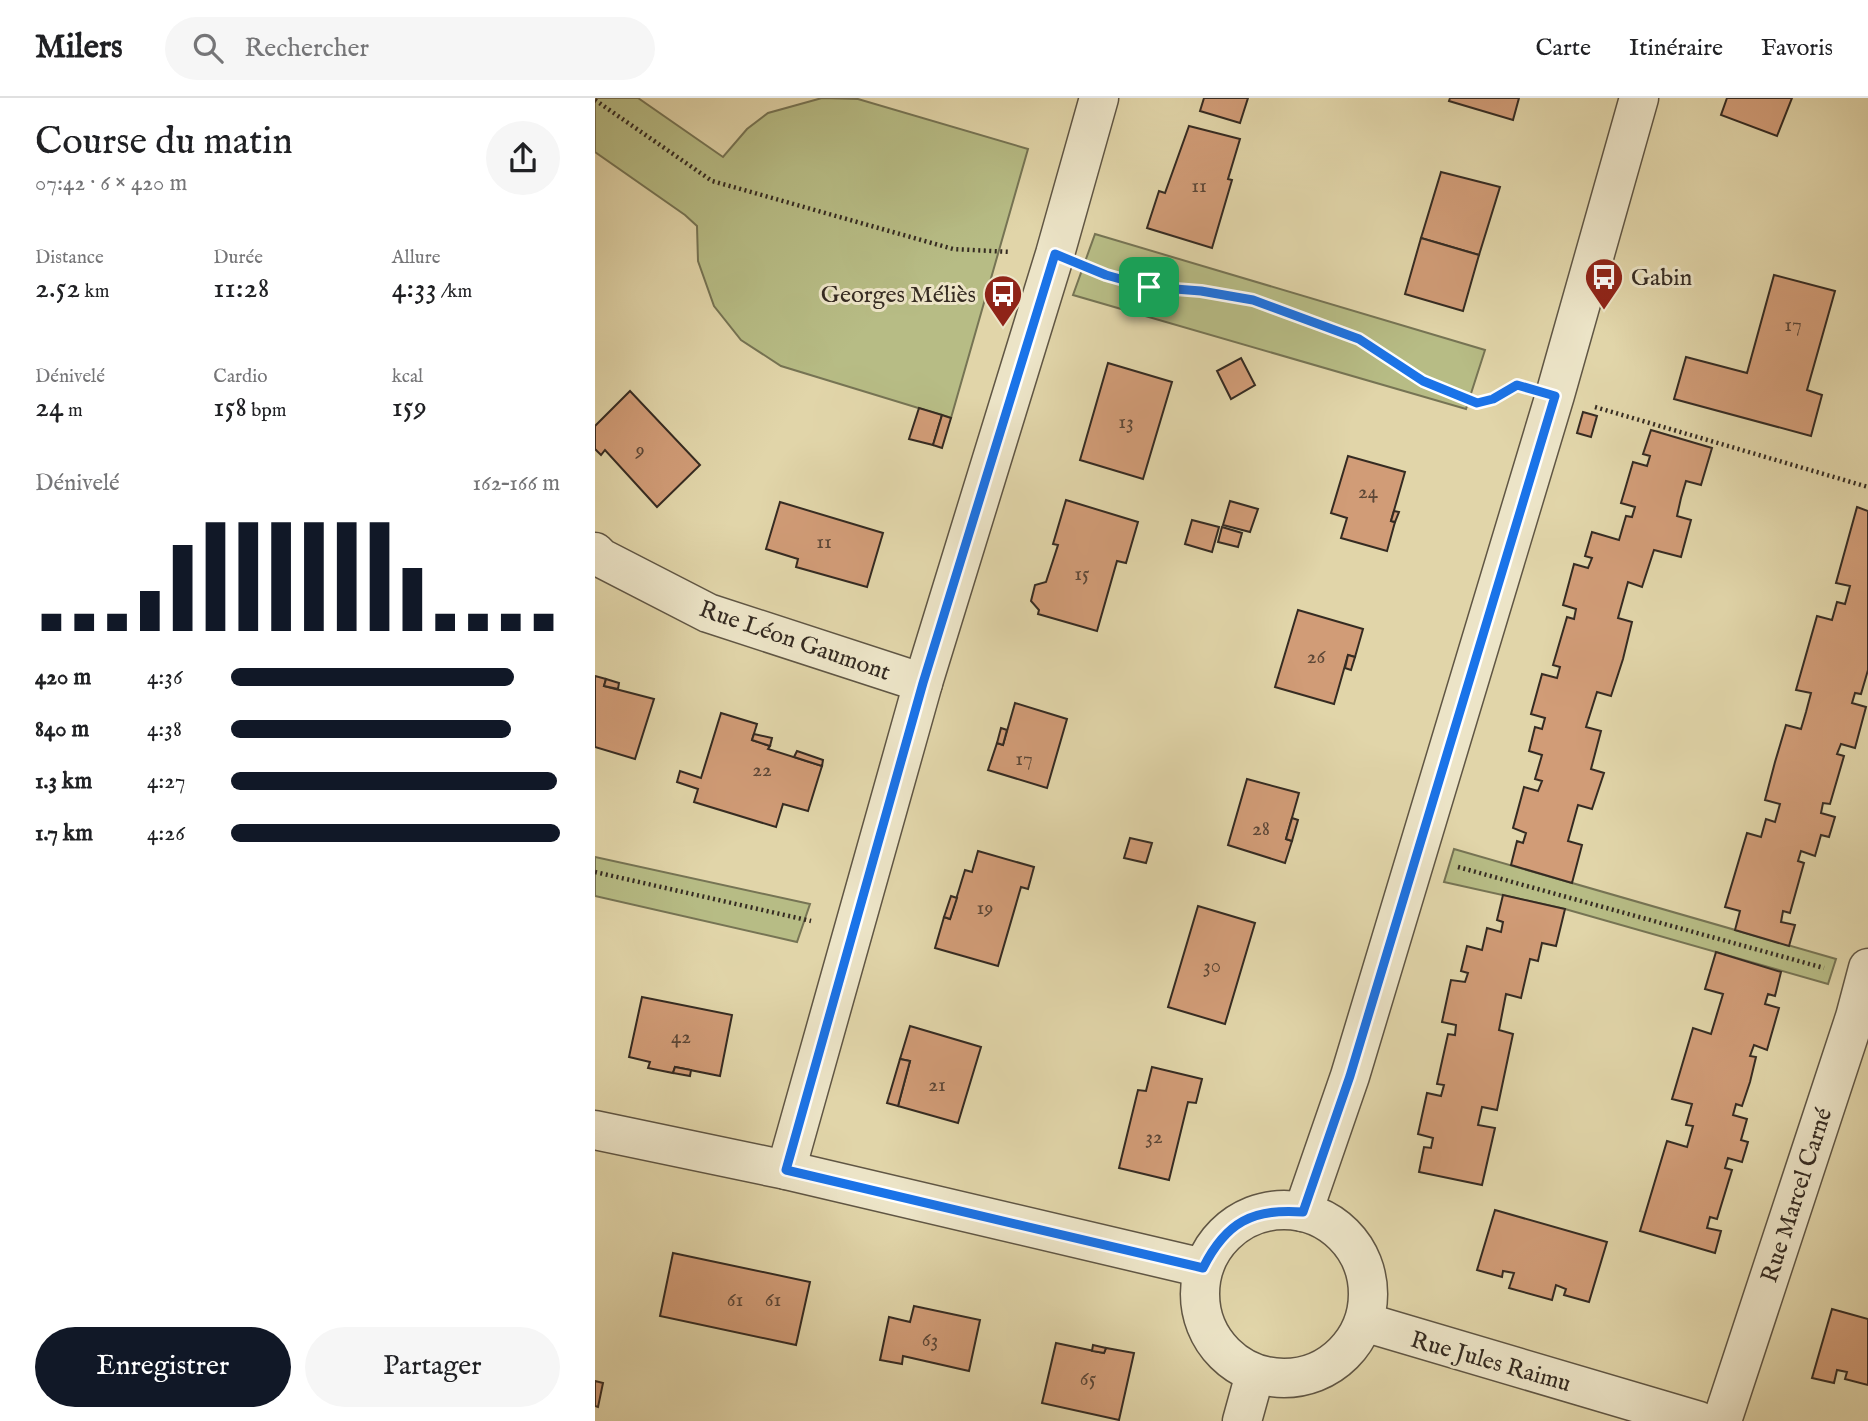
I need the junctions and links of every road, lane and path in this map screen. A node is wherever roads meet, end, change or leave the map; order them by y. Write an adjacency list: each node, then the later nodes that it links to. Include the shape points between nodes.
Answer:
1 (1099, 98): 4 (street)
2 (1639, 98): 5 (street)
3 (595, 100): 4 (path, via 712,181 953,249)
4 (1055, 254): 5 (path, via 1149,287 1253,300 1359,339 1423,381 1477,403 1517,385); 8 (street)
5 (1555, 396): 6 (path); 9 (street)
6 (1868, 487)
7 (595, 552): 8 (street, Rue Léon Gaumont, via 708,614)
8 (923, 683): 11 (street)
9 (1416, 855): 12 (path); 15 (street, via 1350,1076)
10 (595, 872): 11 (path)
11 (853, 931): 14 (street)
12 (1864, 993): 21 (street, Rue Marcel Carné)
13 (595, 1130): 14 (street)
14 (786, 1170): 16 (street)
15 (1303, 1212): 16 (street, via 1278,1210 1254,1215 1232,1227); 17 (street, via 1329,1223 1351,1242 1364,1266 1369,1294)
16 (1203, 1268): 18 (street, via 1199,1294 1203,1320 1232,1362)
17 (1364, 1322): 18 (street, via 1352,1345 1332,1364 1308,1376 1282,1379); 20 (street, Rue Jules Raimu)
18 (1255, 1374): 19 (street)
19 (1242, 1421)
20 (1699, 1421)
21 (1722, 1421)

